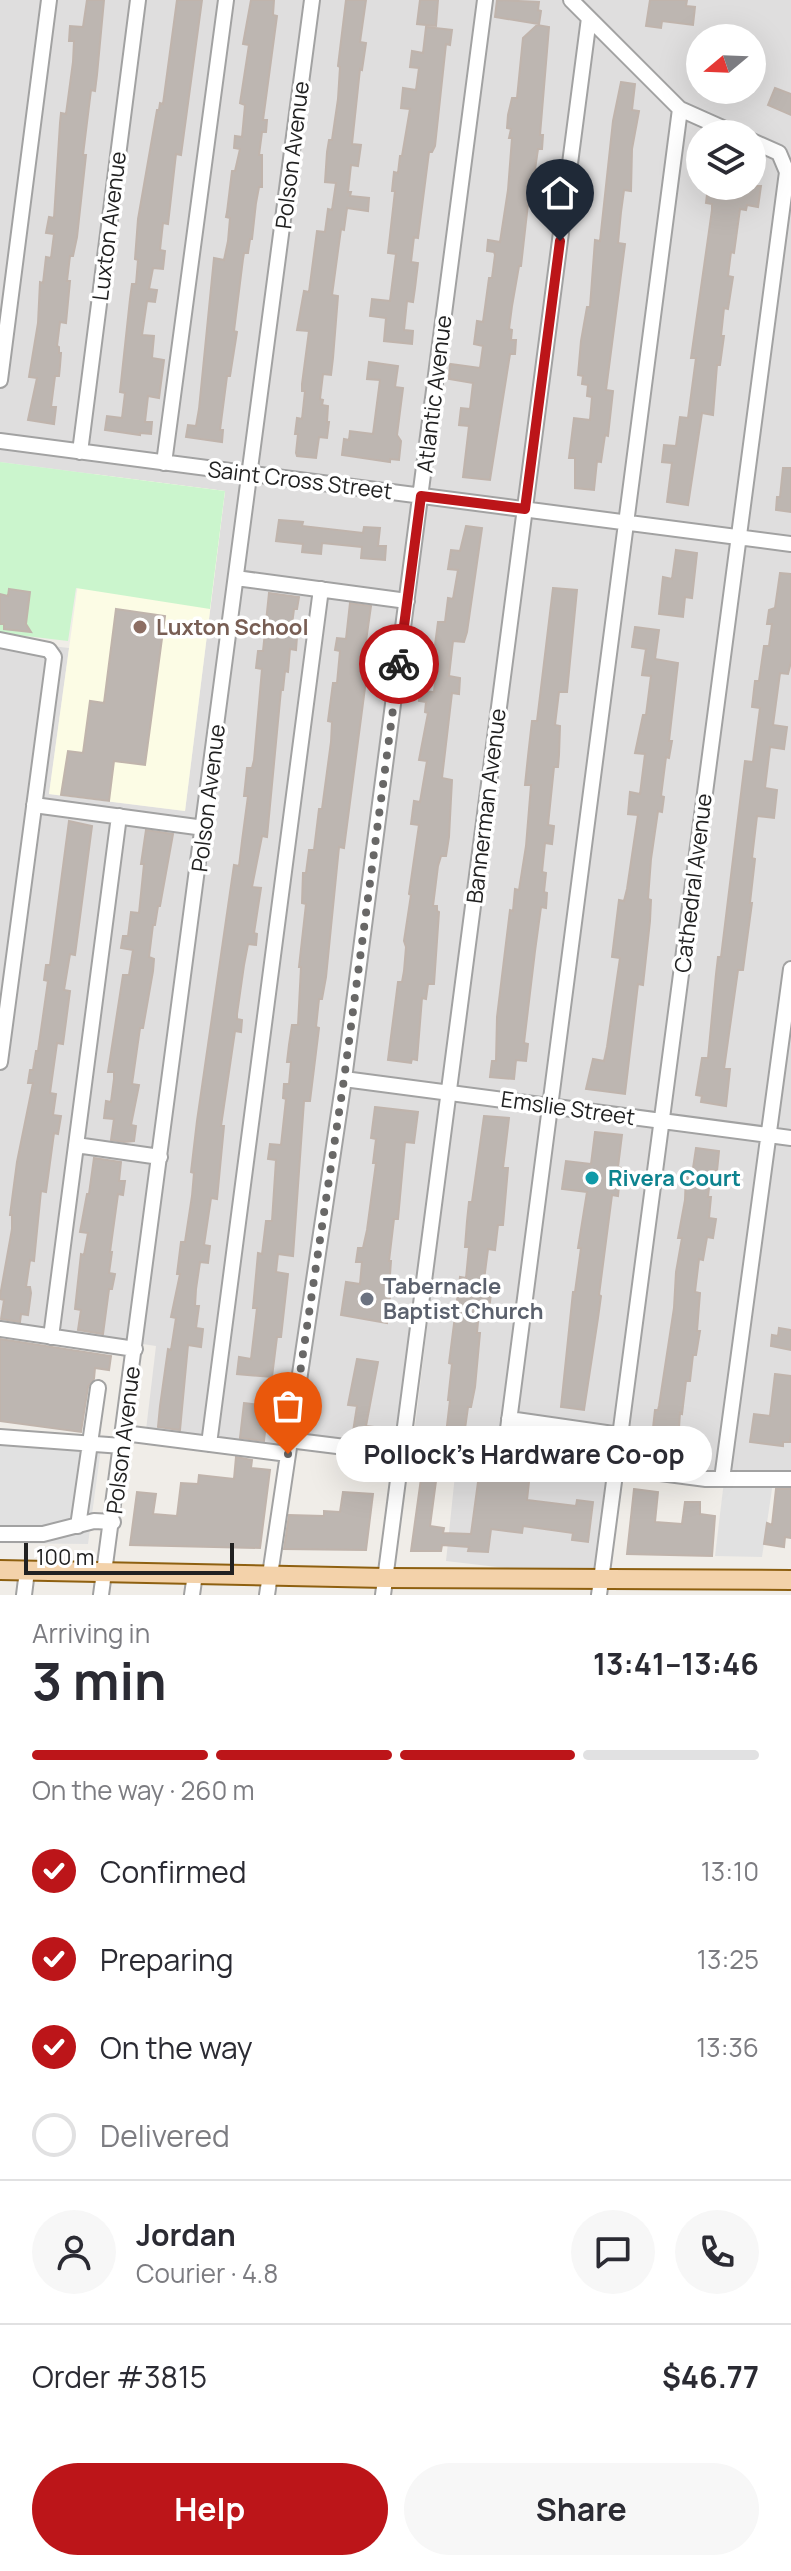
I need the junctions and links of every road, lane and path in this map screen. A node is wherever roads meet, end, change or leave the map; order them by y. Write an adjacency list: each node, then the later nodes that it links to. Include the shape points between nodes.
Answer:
1 (49, 0): 12 (street)
2 (138, 0): 14 (street, Luxton Avenue)
3 (226, 0): 15 (street)
4 (312, 0): 16 (street, Polson Avenue)
5 (485, 0): 17 (street, Atlantic Avenue)
6 (571, 0): 7 (street)
7 (589, 18): 8 (street); 18 (street, Bannerman Avenue)
8 (680, 109): 9 (street); 19 (street)
9 (705, 120)
10 (766, 147): 11 (street, Cathedral Avenue, via 779,153 787,172)
11 (787, 207): 20 (street, Cathedral Avenue)
12 (0, 380)
13 (0, 441): 14 (street, Saint Cross Street)
14 (80, 452): 15 (street, Saint Cross Street)
15 (164, 463): 16 (street, Saint Cross Street)
16 (250, 474): 17 (street, Saint Cross Street); 22 (street, Polson Avenue)
17 (421, 496): 18 (street, Saint Cross Street); 24 (street, Atlantic Avenue)
18 (525, 509): 19 (street, Saint Cross Street); 32 (street, Bannerman Avenue)
19 (626, 523): 20 (street, Saint Cross Street); 33 (street)
20 (738, 537): 21 (street, Saint Cross Street); 34 (street, Cathedral Avenue)
21 (791, 544)
22 (236, 578): 23 (street); 28 (street, Polson Avenue)
23 (321, 589): 24 (street); 47 (street)
24 (407, 601): 31 (street, Atlantic Avenue)
25 (0, 640): 26 (street, via 49,650 54,657)
26 (34, 805): 27 (street); 30 (street)
27 (119, 816): 28 (street); 37 (street)
28 (204, 828): 38 (street, Polson Avenue)
29 (791, 969): 35 (street)
30 (0, 1062)
31 (344, 1079): 32 (street, Emslie Street); 50 (street, Atlantic Avenue)
32 (449, 1093): 33 (street, Emslie Street); 49 (street, Bannerman Avenue)
33 (551, 1106): 34 (street, Emslie Street); 43 (street)
34 (661, 1121): 35 (street, Emslie Street); 44 (street, Cathedral Avenue)
35 (768, 1135): 36 (street, Emslie Street); 52 (street)
36 (791, 1138)
37 (76, 1145): 38 (street); 40 (street)
38 (160, 1157): 41 (street, Polson Avenue)
39 (0, 1329): 40 (street)
40 (51, 1337): 41 (street)
41 (135, 1349): 46 (street, Polson Avenue)
42 (98, 1388): 48 (street)
43 (509, 1419): 44 (street); 49 (street, via 505,1452)
44 (620, 1435): 51 (street, Cathedral Avenue)
45 (0, 1437): 48 (street)
46 (123, 1439): 47 (street); 48 (street); 54 (street, Polson Avenue)
47 (209, 1444): 50 (street)
48 (90, 1445): 55 (street)
49 (402, 1446): 50 (street); 63 (street, Bannerman Avenue)
50 (288, 1447): 62 (street, Atlantic Avenue)
51 (615, 1467): 52 (street); 64 (street, Cathedral Avenue)
52 (722, 1479): 53 (street)
53 (791, 1479)
54 (113, 1522): 55 (street); 59 (street, Polson Avenue)
55 (78, 1526): 56 (street, via 43,1534)
56 (0, 1534)
57 (0, 1570): 58 (main road)
58 (27, 1571): 59 (main road); 65 (street)
59 (105, 1572): 60 (main road); 66 (street, Polson Avenue)
60 (195, 1574): 62 (main road); 67 (street)
61 (791, 1580): 64 (main road)
62 (268, 1586): 63 (main road)
63 (384, 1586): 64 (main road)
64 (600, 1587)
65 (24, 1595)
66 (101, 1595)
67 (192, 1595)

